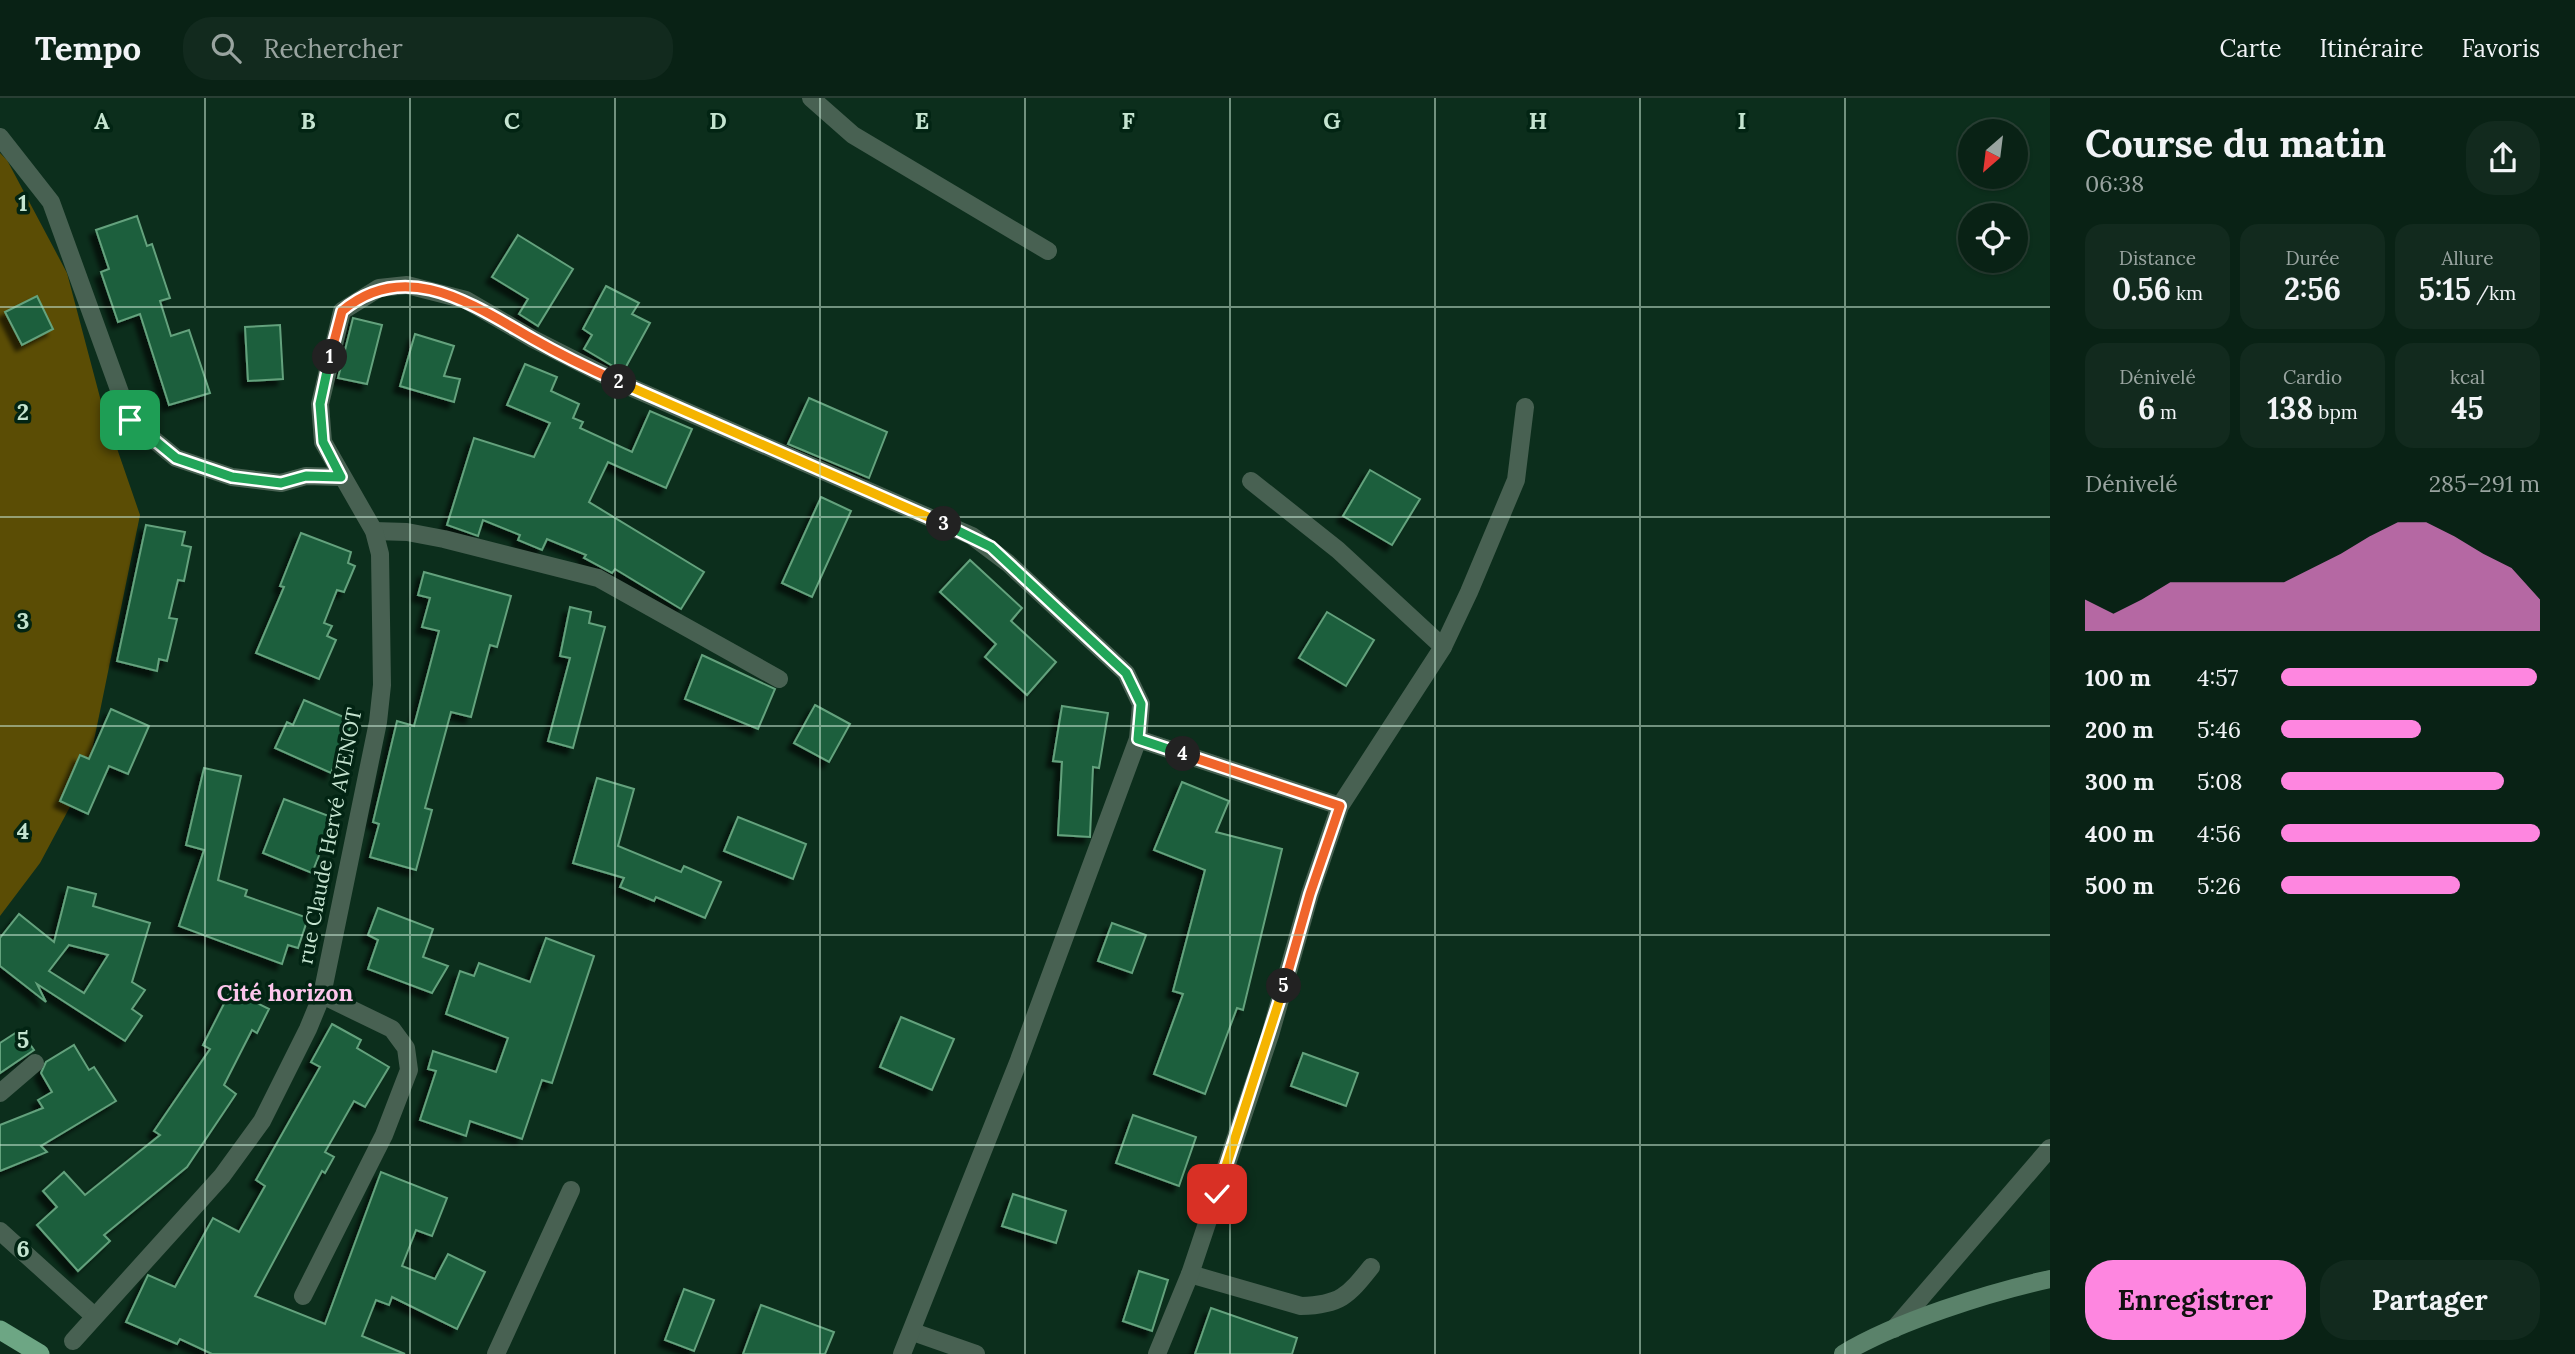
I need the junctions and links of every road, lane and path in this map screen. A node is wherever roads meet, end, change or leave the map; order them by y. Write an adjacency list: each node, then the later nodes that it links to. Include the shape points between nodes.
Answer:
1 (811, 98): 3 (street, via 853,135)
2 (0, 137): 5 (street, via 51,202 130,420 176,458 232,477 281,483 306,476)
3 (1048, 251)
4 (1525, 407): 8 (street, via 1516,480)
5 (341, 477): 7 (street, rue Claude Hervé AVENOT); 10 (street, rue Claude Hervé AVENOT, via 323,442 320,404 342,311 379,288 407,285 466,300 614,380 991,547 1126,673 1141,704)
6 (1251, 481): 8 (street, via 1338,550)
7 (374, 531): 9 (street, via 444,539 598,578); 12 (street, rue Claude Hervé AVENOT, via 380,554 382,685 378,722)
8 (1443, 647): 11 (street)
9 (779, 679)
10 (1138, 739): 11 (street); 25 (street, rue Claude Hervé AVENOT)
11 (1340, 806): 19 (street)
12 (322, 995): 21 (street, via 392,1029 406,1048 409,1070 384,1135); 22 (street, rue Claude Hervé AVENOT, via 262,1121 189,1217)
13 (35, 1063): 14 (street)
14 (0, 1093)
15 (2050, 1148): 23 (street)
16 (571, 1190): 28 (street)
17 (0, 1231): 22 (street)
18 (1371, 1267): 19 (street, via 1339,1301 1320,1306 1301,1306)
19 (1190, 1273): 31 (street)
20 (2050, 1279): 23 (main road)
21 (303, 1296)
22 (93, 1315): 26 (street, rue Claude Hervé AVENOT)
23 (1894, 1329): 32 (main road)
24 (0, 1330): 27 (highway)
25 (913, 1332): 29 (street, rue Claude Hervé AVENOT); 30 (street)
26 (73, 1341)
27 (40, 1354)
28 (496, 1354)
29 (902, 1354)
30 (976, 1354)
31 (1157, 1354)
32 (1843, 1354)

